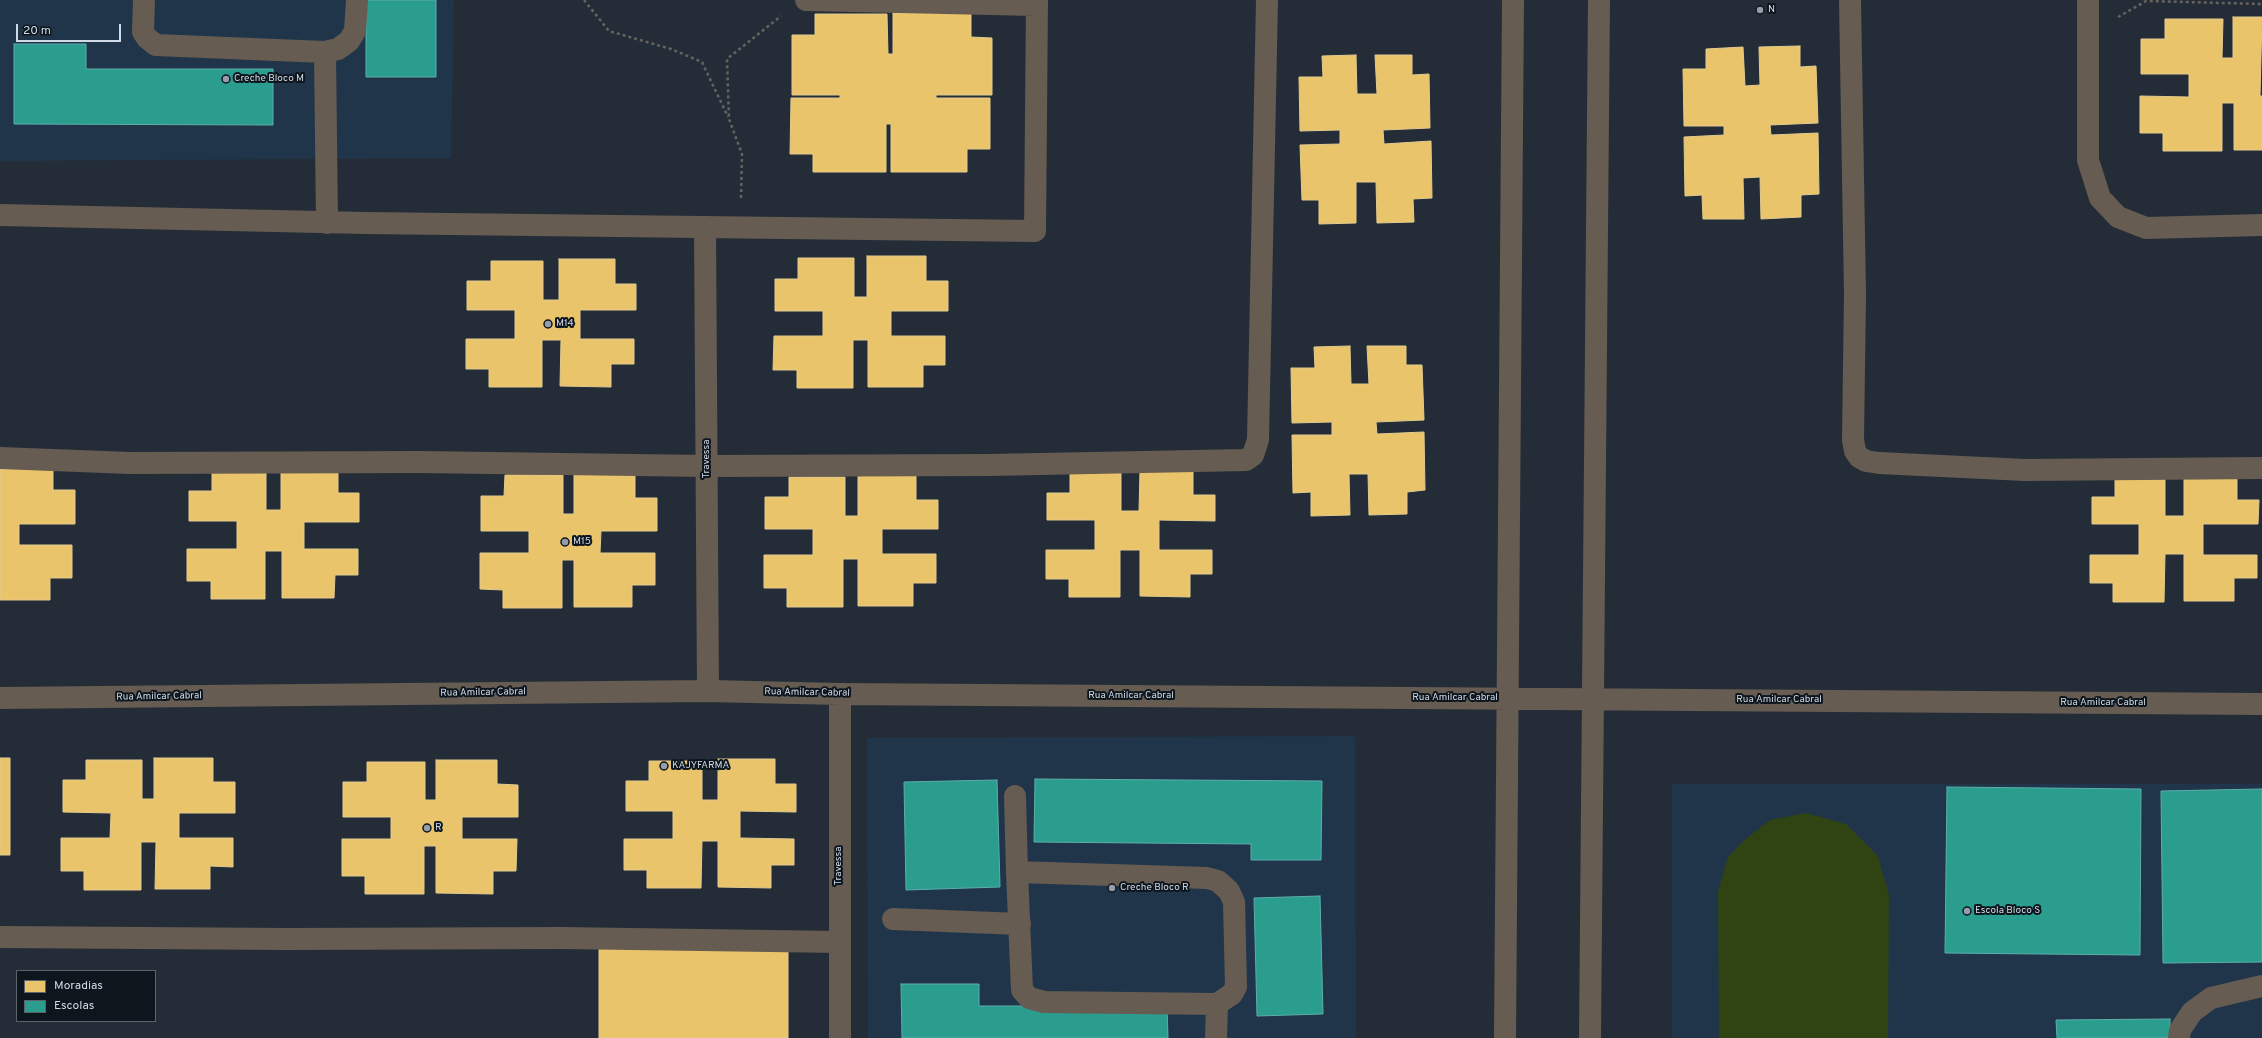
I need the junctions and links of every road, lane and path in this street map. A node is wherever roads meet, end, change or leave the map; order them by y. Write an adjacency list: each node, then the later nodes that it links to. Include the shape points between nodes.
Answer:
1 (144, 0): 13 (street, via 144,32 156,45)
2 (357, 0): 13 (street, via 355,31 349,41 338,49)
3 (584, 0): 14 (path, via 609,31 671,49 702,62)
4 (807, 0): 10 (street); 14 (path, via 777,18 727,59)
5 (1267, 0): 21 (street, via 1258,440 1253,456 1237,462)
6 (1513, 0): 26 (street)
7 (1599, 0): 27 (street)
8 (1850, 0): 22 (street, via 1853,440 1859,457 1879,463 2025,470)
9 (2088, 0): 17 (street, via 2088,160 2100,198 2118,217 2146,228)
10 (1037, 2): 19 (street, via 1035,231)
11 (2262, 4): 12 (path, via 2146,1)
12 (2115, 18)
13 (325, 52): 16 (street)
14 (729, 119): 19 (path, via 742,154)
15 (0, 215): 16 (street)
16 (327, 223): 18 (street)
17 (2262, 225)
18 (705, 227): 19 (street); 21 (street, Travessa)
19 (740, 228)
20 (0, 458): 21 (street, via 130,463 419,462)
21 (708, 466): 23 (street, Travessa)
22 (2262, 468)
23 (708, 691): 24 (street, Rua Amilcar Cabral); 25 (street, Rua Amilcar Cabral)
24 (840, 694): 26 (street, Rua Amilcar Cabral); 34 (street, Travessa)
25 (0, 698)
26 (1508, 698): 27 (street, Rua Amilcar Cabral); 39 (street)
27 (1593, 699): 28 (street, Rua Amilcar Cabral); 40 (street)
28 (2262, 704)
29 (1015, 796): 30 (street)
30 (1017, 872): 32 (street); 36 (street, via 1207,878 1218,881 1229,891 1234,902 1236,987 1232,994)
31 (893, 919): 32 (street)
32 (1020, 924): 36 (street, via 1022,990 1029,998 1044,1002)
33 (0, 937): 34 (street, via 562,938)
34 (839, 942): 37 (street, Travessa)
35 (2262, 986): 41 (street, via 2211,998 2192,1012 2180,1030)
36 (1217, 1004): 38 (street)
37 (840, 1038)
38 (1216, 1038)
39 (1505, 1038)
40 (1590, 1038)
41 (2179, 1038)

